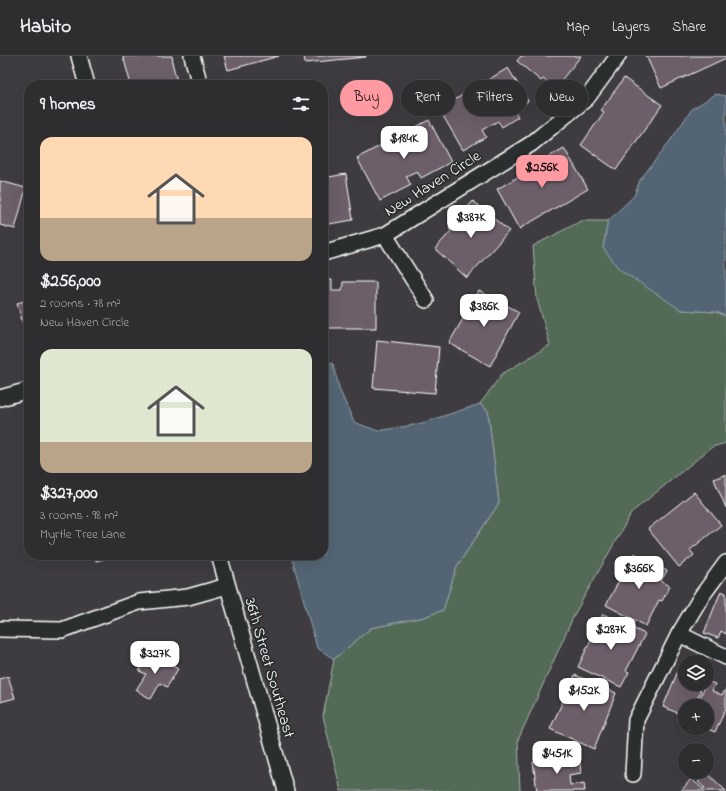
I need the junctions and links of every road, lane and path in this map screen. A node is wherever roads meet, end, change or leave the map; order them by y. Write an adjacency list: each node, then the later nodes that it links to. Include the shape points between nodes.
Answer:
1 (79, 56): 4 (street)
2 (192, 56): 5 (street)
3 (618, 56): 6 (street, New Haven Circle, via 587,98 531,144)
4 (86, 80)
5 (199, 80)
6 (385, 235): 7 (street, New Haven Circle); 8 (street)
7 (328, 252)
8 (426, 300)
9 (24, 391): 10 (street)
10 (0, 398)
11 (220, 560): 13 (street, 36th Street Southeast)
12 (726, 563): 15 (street, via 701,597)
13 (227, 586): 14 (street, via 188,597 140,602 62,630); 18 (street, 36th Street Southeast)
14 (0, 629)
15 (679, 634): 16 (street); 17 (street, via 636,720)
16 (726, 657)
17 (633, 774)
18 (286, 791)

